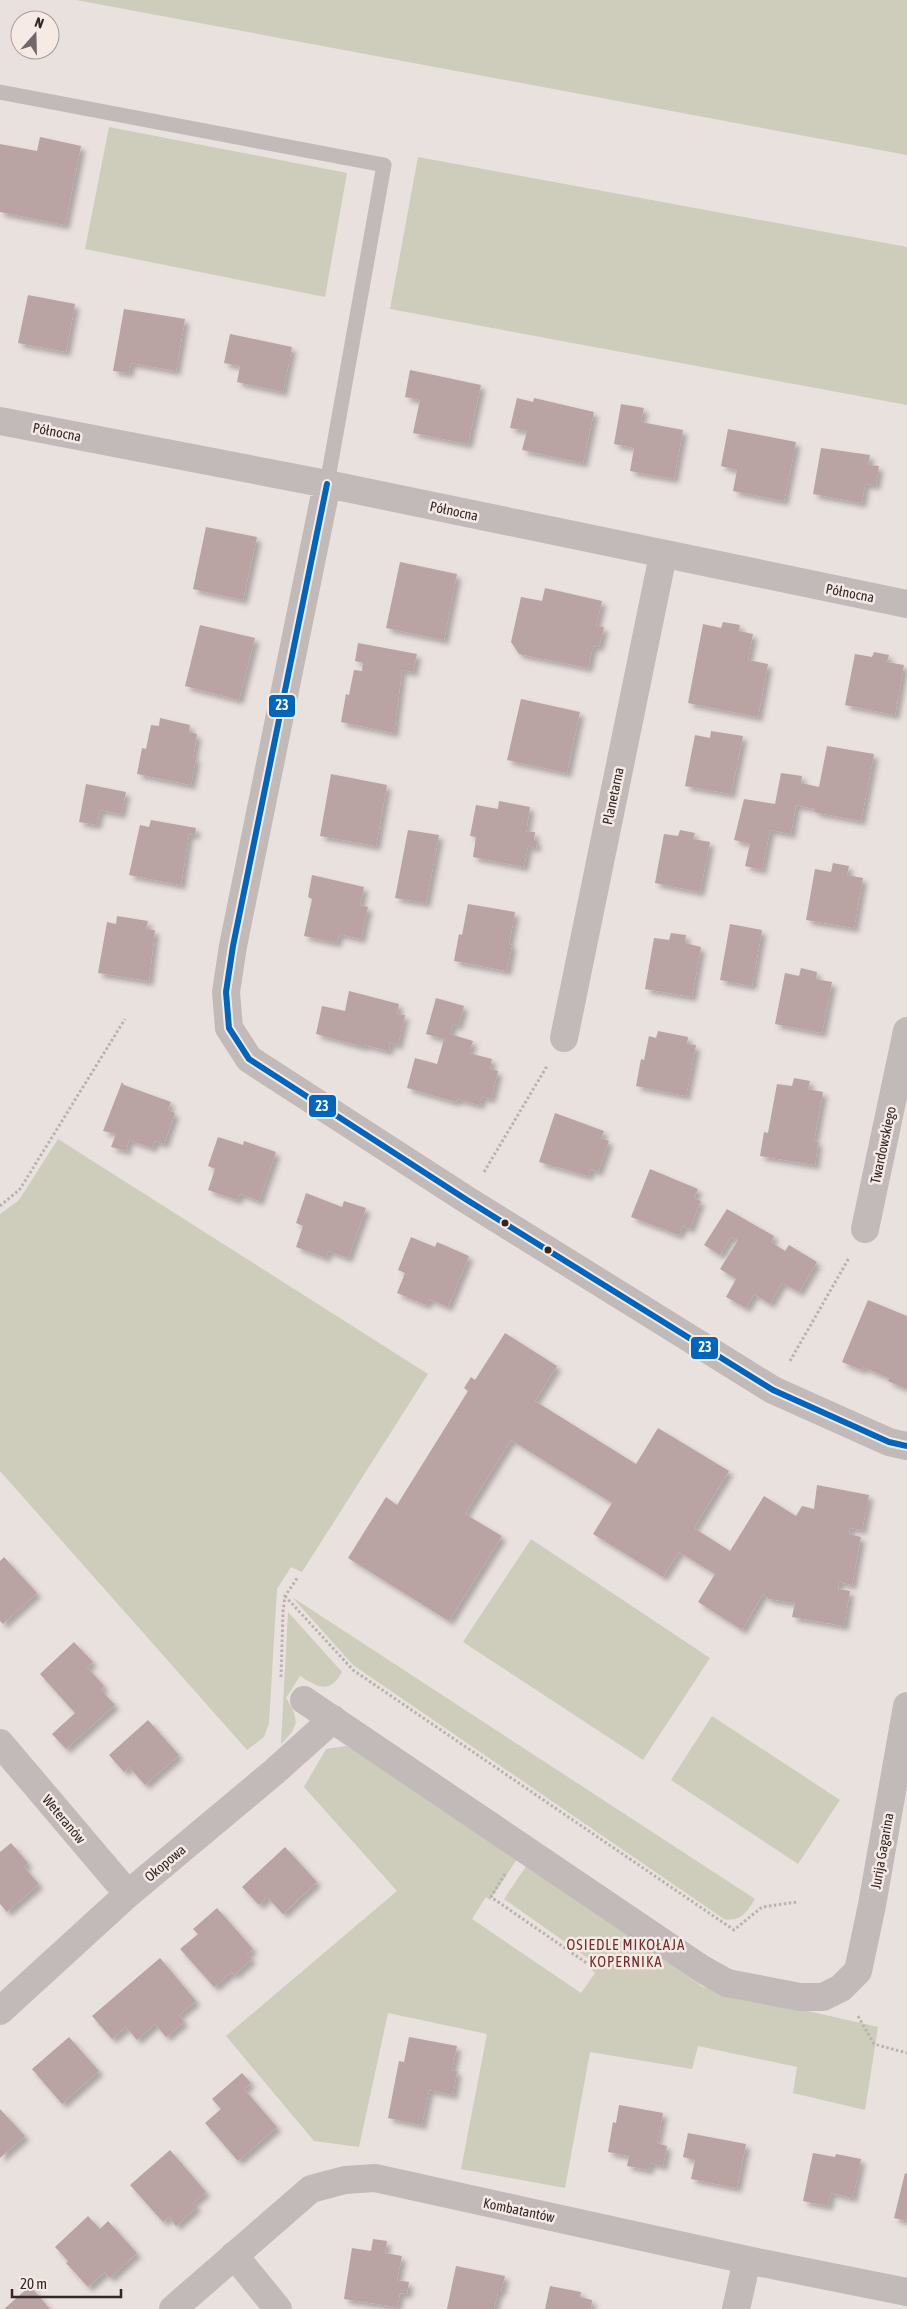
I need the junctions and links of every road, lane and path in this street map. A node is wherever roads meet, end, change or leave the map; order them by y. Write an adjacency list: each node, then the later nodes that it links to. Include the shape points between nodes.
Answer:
1 (0, 92): 3 (lane, via 384,165)
2 (0, 421): 3 (street, Północna)
3 (327, 484): 4 (street, Północna); 9 (street, via 232,946 226,992 229,1028 249,1059)
4 (663, 555): 5 (street, Północna); 8 (street, Planetarna)
5 (907, 604)
6 (125, 1018): 10 (path, via 20,1189)
7 (907, 1031): 11 (street, Twardowskiego)
8 (564, 1038): 9 (path)
9 (467, 1200): 12 (street)
10 (0, 1206)
11 (866, 1229): 12 (path)
12 (773, 1390): 13 (street, via 889,1442)
13 (907, 1446)
14 (298, 1577): 15 (path)
15 (285, 1596): 16 (path); 23 (path, via 353,1670 734,1930 762,1907)
16 (281, 1682)
17 (304, 1700): 19 (street)
18 (907, 1706): 25 (street, Jurija Gagarina, via 865,1946 858,1971)
19 (332, 1719): 21 (street); 22 (street, Okopowa)
20 (0, 1743): 22 (street, Weteranów)
21 (523, 1846): 24 (path, via 491,1897); 25 (street, via 702,1969 727,1982 800,1997 823,1997)
22 (128, 1894): 26 (street, Okopowa)
23 (797, 1902)
24 (588, 1964)
25 (841, 1988): 27 (path, via 874,2044)
26 (0, 2011)
27 (907, 2053)
28 (234, 2255): 29 (street, Kombatantów, via 311,2189 345,2180 375,2178); 31 (street, Kombatantów); 32 (street)
29 (746, 2260): 30 (street, Kombatantów); 33 (street)
30 (907, 2292)
31 (173, 2309)
32 (278, 2309)
33 (736, 2309)

